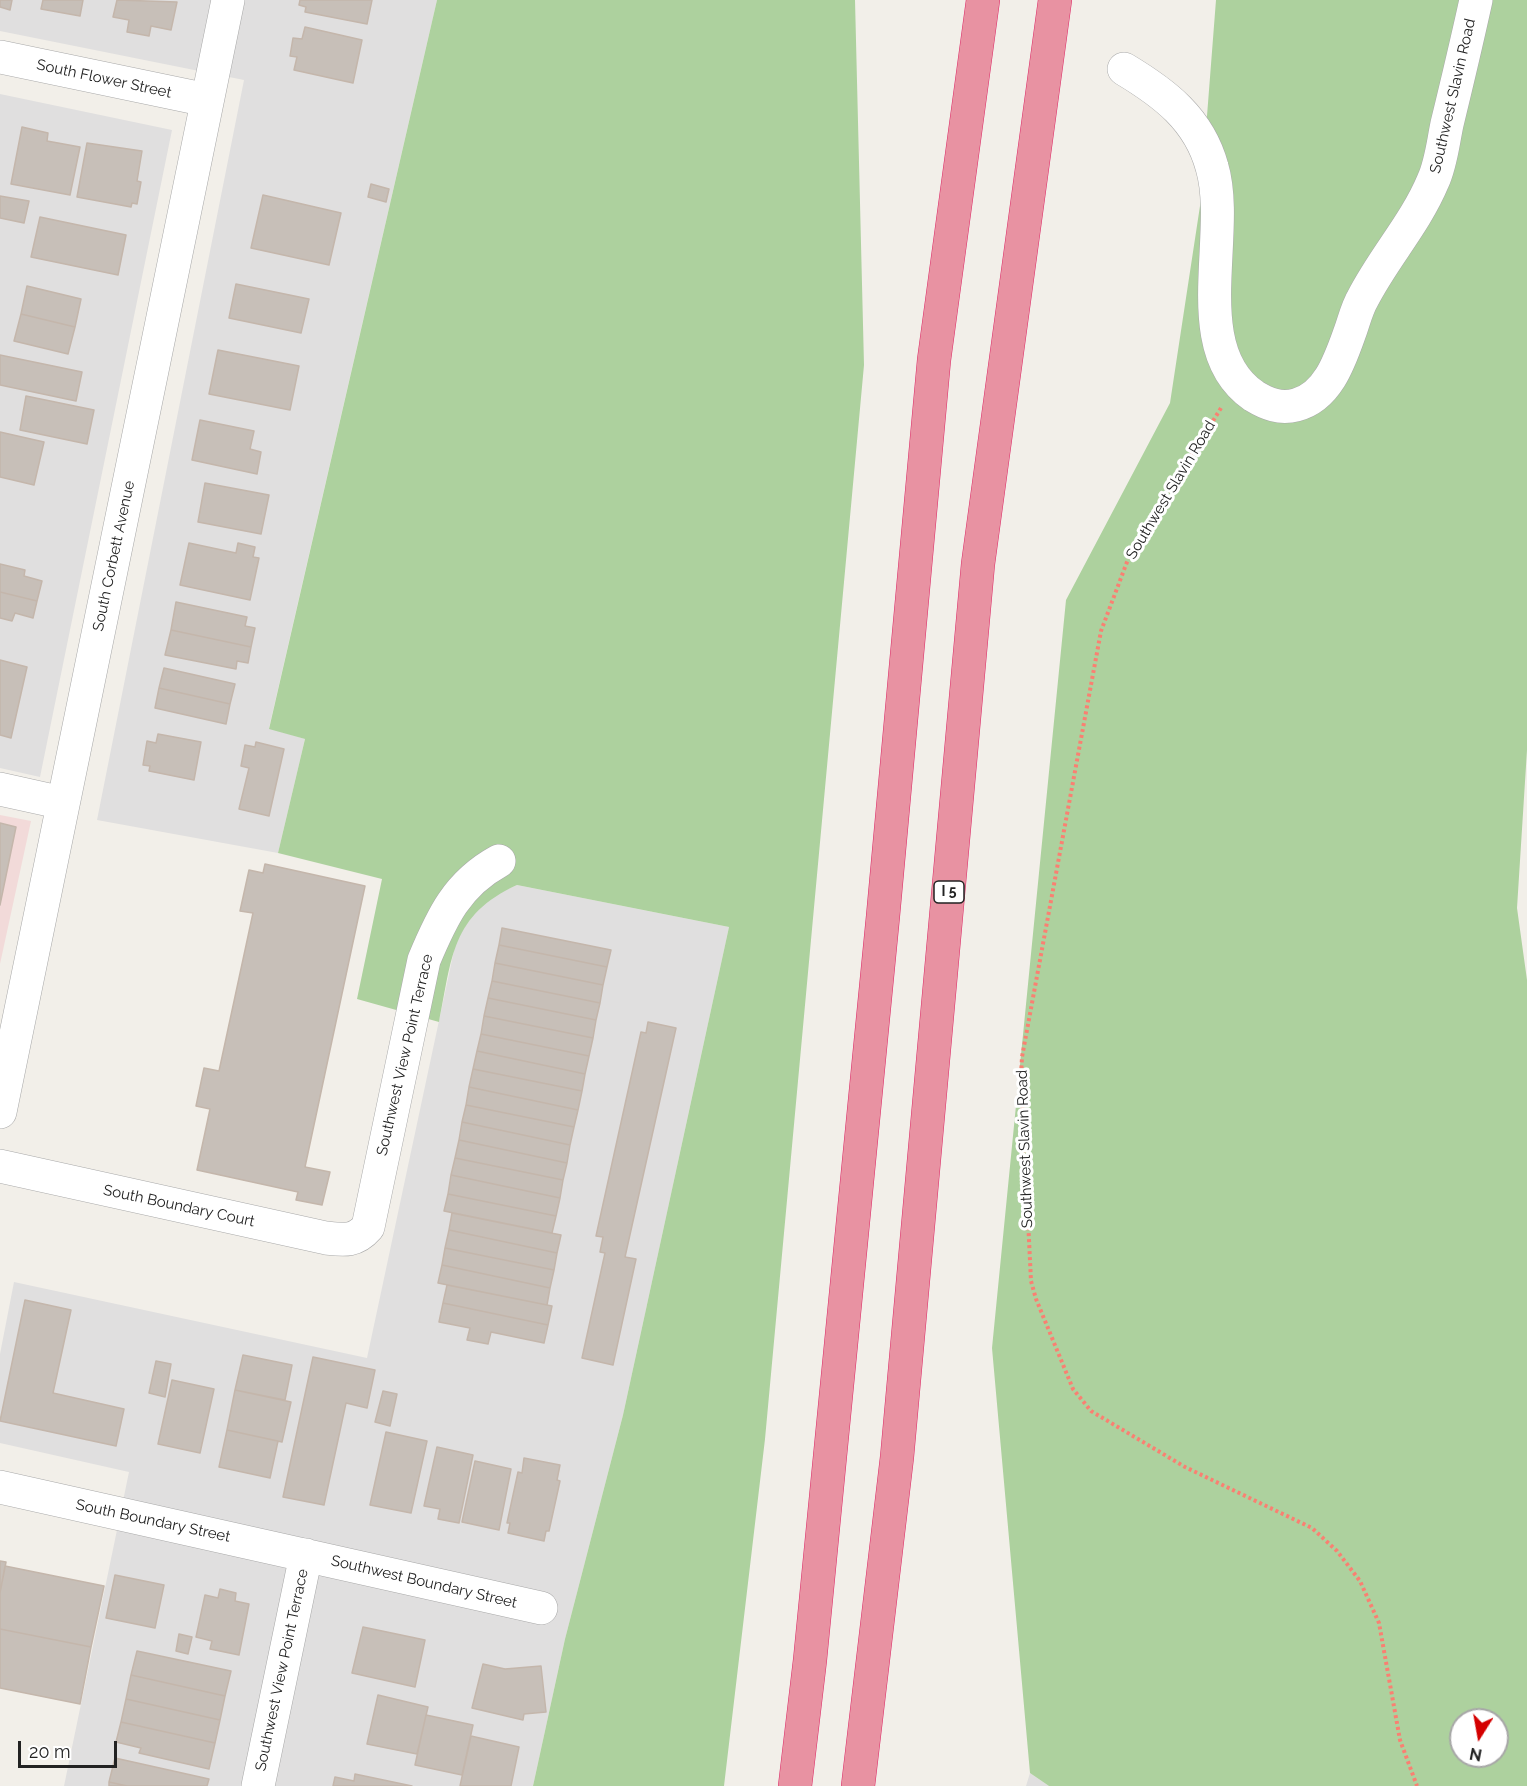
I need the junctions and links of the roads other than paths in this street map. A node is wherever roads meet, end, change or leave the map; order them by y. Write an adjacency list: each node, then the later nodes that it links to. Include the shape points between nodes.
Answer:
1 (228, 0): 7 (street, South Corbett Avenue)
2 (983, 0): 18 (highway, via 934,360)
3 (1055, 0): 19 (highway, I 5, via 978,564 897,1457)
4 (1476, 0): 6 (street, Southwest Slavin Road, via 1435,178 1362,299 1329,380 1315,398 1283,408 1248,392 1226,362 1217,335 1213,168 1201,137 1161,92)
5 (0, 57): 7 (street, South Flower Street)
6 (1124, 69)
7 (207, 100): 9 (street, South Corbett Avenue)
8 (0, 789): 9 (street)
9 (63, 803): 11 (street, South Corbett Avenue)
10 (499, 861): 13 (street, Southwest View Point Terrace, via 476,873 455,898 424,960 368,1227)
11 (0, 1112)
12 (0, 1167): 13 (street, South Boundary Court, via 326,1238)
13 (359, 1237)
14 (0, 1488): 15 (street, South Boundary Street)
15 (306, 1555): 16 (street, Southwest Boundary Street); 17 (street, Southwest View Point Terrace)
16 (542, 1608)
17 (258, 1786)
18 (795, 1786)
19 (858, 1786)

